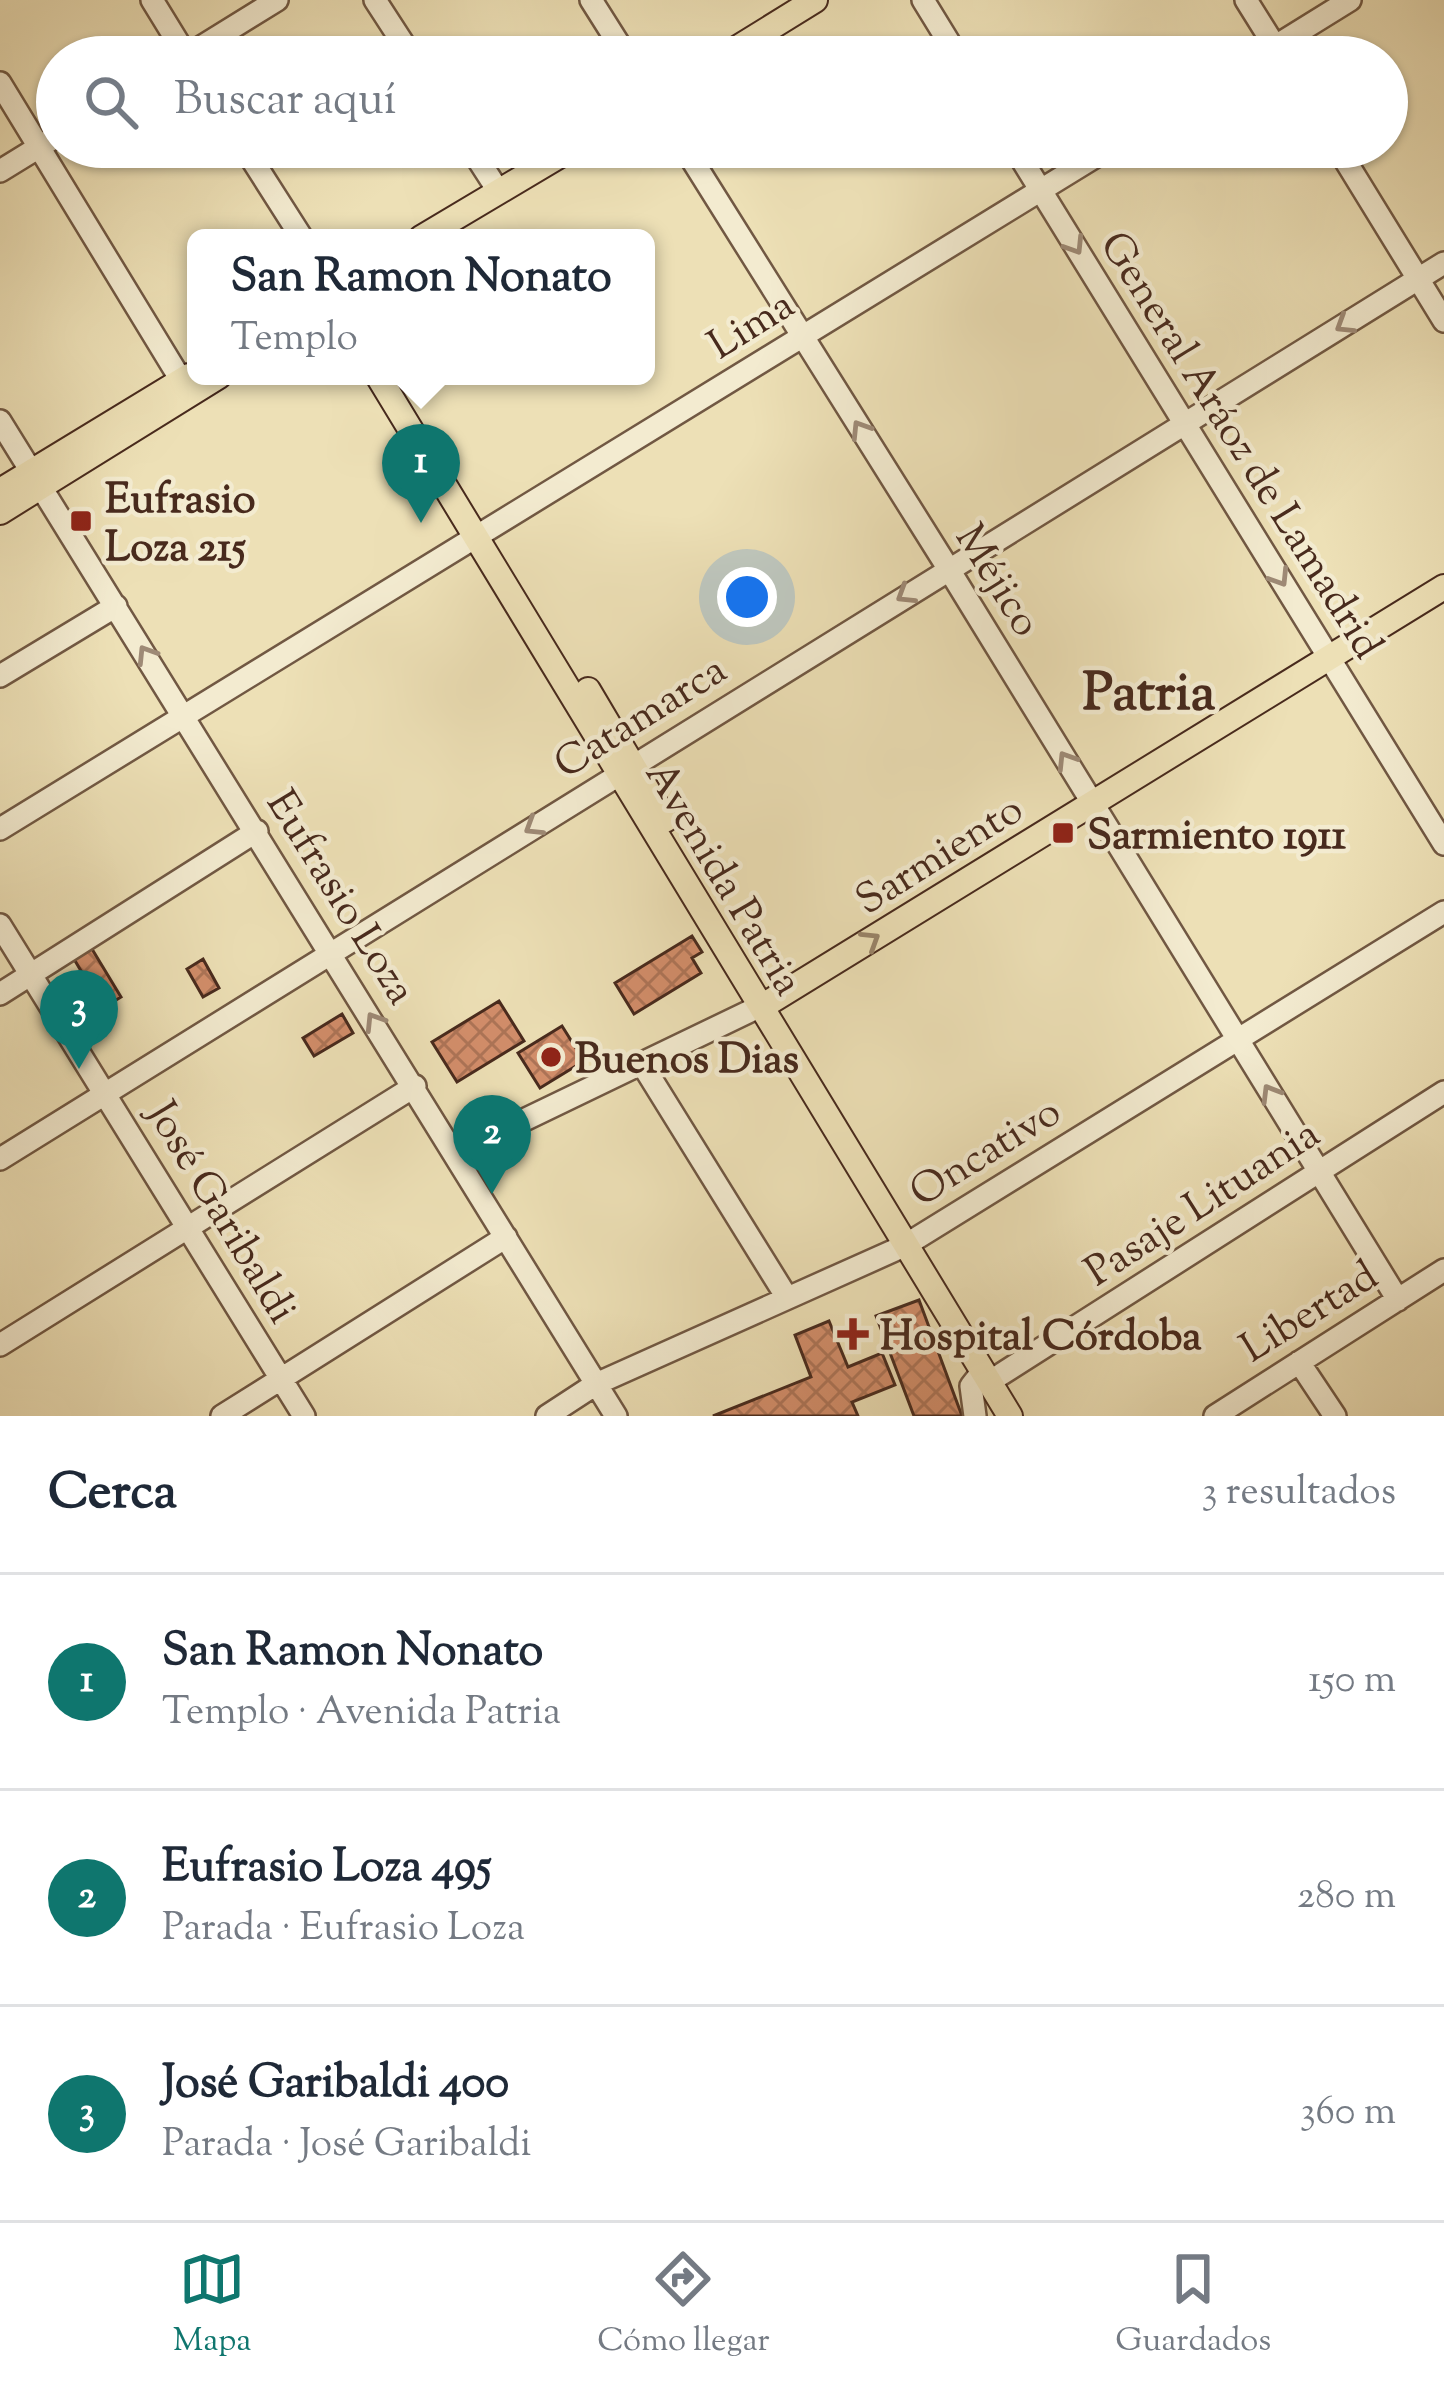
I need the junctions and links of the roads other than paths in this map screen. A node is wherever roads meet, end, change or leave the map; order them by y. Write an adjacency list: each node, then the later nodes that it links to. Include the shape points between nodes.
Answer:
1 (152, 0): 9 (street)
2 (278, 0): 10 (street)
3 (375, 0): 11 (street)
4 (591, 0): 12 (street)
5 (815, 0): 13 (main road)
6 (923, 0): 14 (street)
7 (1246, 0): 15 (street)
8 (1350, 0): 16 (street)
9 (173, 36)
10 (220, 36)
11 (398, 36)
12 (614, 36)
13 (757, 36)
14 (945, 36)
15 (1263, 36)
16 (1297, 36)
17 (0, 83): 18 (street)
18 (36, 126)
19 (36, 148): 28 (street)
20 (64, 168): 37 (street)
21 (257, 168): 31 (street)
22 (484, 168): 30 (street)
23 (539, 168): 30 (main road)
24 (696, 168): 36 (street, Méjico)
25 (1027, 168): 29 (street, General Aráoz de Lamadrid)
26 (1077, 168): 29 (street, Lima)
27 (1350, 168): 34 (street)
28 (0, 171)
29 (1041, 190): 36 (street, Lima); 43 (street, General Aráoz de Lamadrid, one-way to 43)
30 (499, 192): 32 (main road)
31 (296, 229)
32 (436, 229)
33 (1444, 263): 34 (street, Catamarca)
34 (1418, 279): 35 (street); 43 (street, Catamarca, one-way to 43)
35 (1444, 321)
36 (802, 337): 47 (street, Lima); 48 (street, Méjico, one-way to 36)
37 (187, 373)
38 (187, 377): 44 (main road)
39 (203, 385): 44 (main road)
40 (384, 385): 47 (main road, Avenida Patria)
41 (400, 385): 47 (main road, Avenida Patria)
42 (0, 421): 44 (street, Eufrasio Loza)
43 (1185, 424): 48 (street, Catamarca); 51 (street, General Aráoz de Lamadrid, one-way to 51)
44 (36, 480): 45 (main road); 46 (main road); 50 (street, Eufrasio Loza)
45 (0, 491)
46 (0, 512)
47 (484, 533): 53 (street, Lima); 54 (main road, Avenida Patria)
48 (948, 568): 54 (street, Catamarca, one-way to 54); 55 (street, Méjico, one-way to 48)
49 (1444, 587): 51 (main road, Sarmiento)
50 (116, 606): 52 (street); 53 (street, Eufrasio Loza, one-way to 50)
51 (1329, 658): 55 (main road, Sarmiento); 58 (street, General Aráoz de Lamadrid)
52 (0, 676)
53 (184, 715): 56 (street, Lima); 57 (street, Eufrasio Loza)
54 (626, 770): 61 (street, Catamarca, one-way to 61); 64 (main road, Avenida Patria)
55 (1093, 804): 64 (main road, Sarmiento, one-way to 55); 65 (street, Méjico)
56 (0, 830)
57 (257, 831): 61 (street, Eufrasio Loza); 62 (street)
58 (1444, 844)
59 (1444, 912): 65 (street, Oncativo)
60 (0, 925): 62 (street, José Garibaldi)
61 (331, 952): 67 (street, Eufrasio Loza, one-way to 61); 69 (street, Catamarca)
62 (31, 976): 63 (street); 69 (street, José Garibaldi)
63 (0, 994)
64 (765, 1004): 66 (street, Sarmiento); 75 (main road, Avenida Patria)
65 (1236, 1037): 72 (street, Méjico, one-way to 65); 75 (street, Oncativo)
66 (642, 1064): 70 (street, Sarmiento); 77 (street)
67 (415, 1086): 70 (street, Eufrasio Loza); 73 (street)
68 (1444, 1092): 72 (street, Pasaje Lituania)
69 (107, 1093): 71 (street, Catamarca); 73 (street, José Garibaldi)
70 (456, 1157): 74 (street, Eufrasio Loza)
71 (0, 1159)
72 (1319, 1172): 78 (street, Méjico); 81 (street, Pasaje Lituania)
73 (188, 1229): 79 (street); 82 (street, José Garibaldi)
74 (506, 1237): 82 (street); 83 (street, Eufrasio Loza)
75 (911, 1242): 77 (street, Oncativo); 81 (main road, Avenida Patria)
76 (1444, 1270): 78 (street, Libertad)
77 (786, 1296): 83 (street, Oncativo)
78 (1397, 1300): 80 (street, Libertad)
79 (0, 1345)
80 (1299, 1362): 91 (street, Libertad); 92 (street)
81 (991, 1374): 88 (street, via 971,1386); 89 (main road, Avenida Patria); 90 (main road, Avenida Patria)
82 (281, 1379): 84 (street); 85 (street, José Garibaldi)
83 (596, 1384): 86 (street, Oncativo); 87 (street, Eufrasio Loza)
84 (222, 1416)
85 (304, 1416)
86 (547, 1416)
87 (616, 1416)
88 (975, 1416)
89 (1010, 1416)
90 (1025, 1416)
91 (1214, 1416)
92 (1335, 1416)

